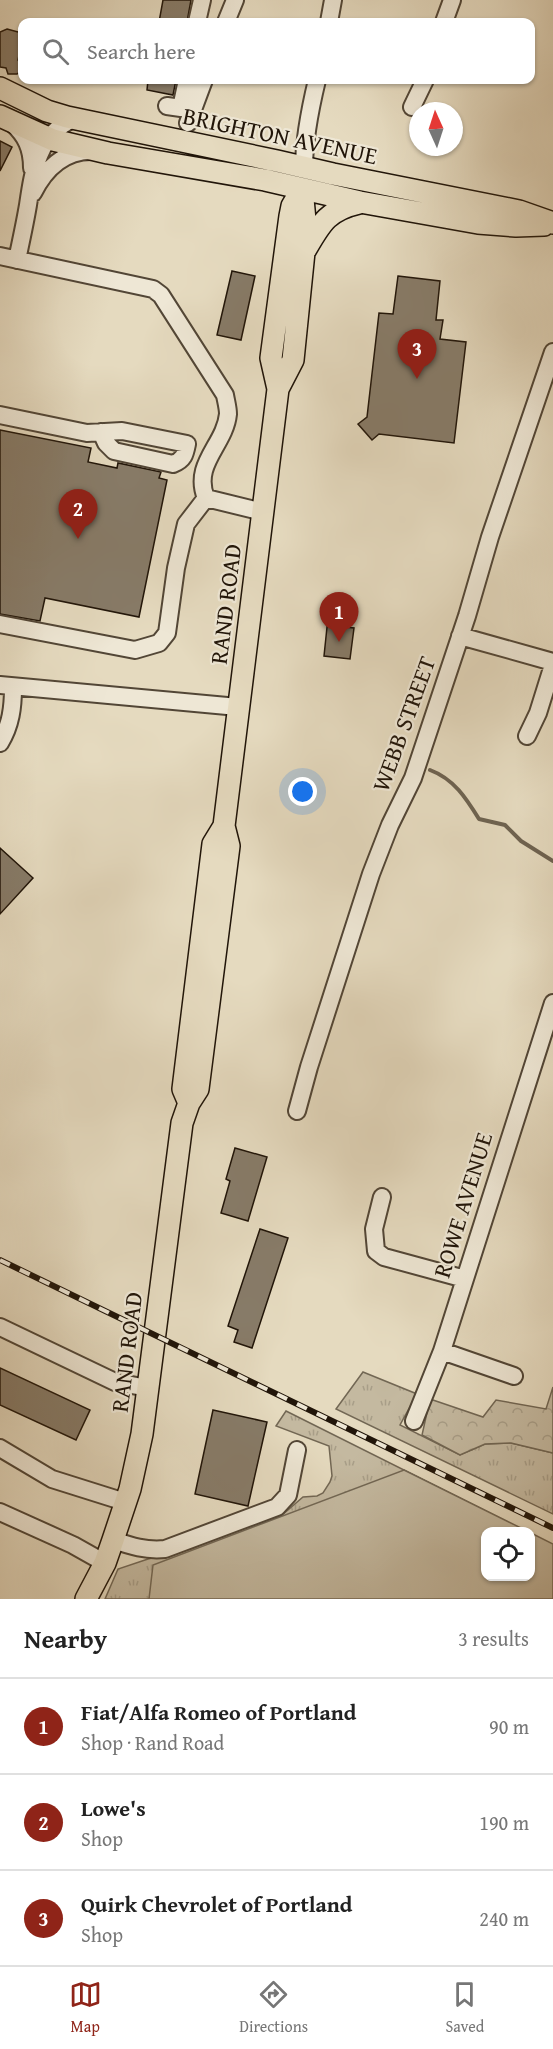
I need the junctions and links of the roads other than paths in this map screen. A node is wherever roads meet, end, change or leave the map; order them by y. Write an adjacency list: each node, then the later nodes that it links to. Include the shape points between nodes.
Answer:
1 (202, 0): 5 (street)
2 (235, 0): 6 (street)
3 (333, 0): 7 (street)
4 (452, 0): 8 (street)
5 (198, 18)
6 (228, 18)
7 (330, 18)
8 (445, 18)
9 (186, 84): 15 (street, via 181,108)
10 (203, 84): 18 (street)
11 (316, 84): 21 (street)
12 (423, 84): 14 (street)
13 (0, 87): 17 (main road, BRIGHTON AVENUE, via 47,111)
14 (414, 102)
15 (167, 106)
16 (4, 118): 19 (main road, BRIGHTON AVENUE); 22 (street, via 24,134 32,159)
17 (73, 119): 19 (street, via 63,123); 21 (main road, BRIGHTON AVENUE)
18 (188, 123)
19 (49, 138): 20 (main road, BRIGHTON AVENUE); 22 (street, via 41,149)
20 (95, 151): 23 (main road, BRIGHTON AVENUE); 25 (street, via 77,151 62,159 38,184)
21 (303, 168): 23 (main road, RAND ROAD); 26 (main road, BRIGHTON AVENUE, via 519,211)
22 (31, 180): 25 (street)
23 (302, 189): 24 (main road, BRIGHTON AVENUE); 27 (main road, RAND ROAD); 31 (main road, RAND ROAD, via 290,216 271,358)
24 (360, 202): 26 (main road, BRIGHTON AVENUE, via 478,223); 27 (main road, via 333,212)
25 (28, 204): 29 (street)
26 (553, 224)
27 (304, 252): 31 (main road, RAND ROAD, via 293,360)
28 (0, 256): 29 (street)
29 (17, 260): 34 (street, via 153,289 161,296 225,395 228,412 223,432 201,479)
30 (553, 352): 37 (street, WEBB STREET)
31 (278, 389): 35 (main road, RAND ROAD)
32 (0, 415): 33 (street, via 87,433 123,431)
33 (187, 444)
34 (206, 498): 35 (street); 36 (street, via 186,524 167,633 159,644 135,650)
35 (263, 512): 40 (main road, RAND ROAD)
36 (0, 624)
37 (460, 636): 38 (street); 44 (street, WEBB STREET, via 413,778 371,874)
38 (553, 663): 41 (street)
39 (7, 686): 40 (street); 42 (street, via 13,705)
40 (238, 707): 50 (main road, RAND ROAD, via 224,826 213,844 183,1089 189,1103 182,1123)
41 (527, 736)
42 (0, 743)
43 (552, 1007): 46 (street, ROWE AVENUE)
44 (297, 1111)
45 (382, 1197): 46 (street, via 374,1229 376,1251 384,1257)
46 (465, 1279): 48 (street, ROWE AVENUE)
47 (0, 1327): 50 (street, via 115,1382)
48 (442, 1350): 49 (street); 51 (street, ROWE AVENUE)
49 (514, 1376)
50 (148, 1388): 54 (main road, RAND ROAD, via 142,1434)
51 (414, 1421)
52 (0, 1448): 54 (street, via 52,1479)
53 (297, 1450): 56 (street, via 288,1495 277,1507 165,1549 138,1548)
54 (125, 1502): 56 (main road, RAND ROAD)
55 (0, 1512): 57 (street)
56 (113, 1540): 57 (main road, RAND ROAD)
57 (105, 1563): 58 (main road, RAND ROAD)
58 (86, 1599)

